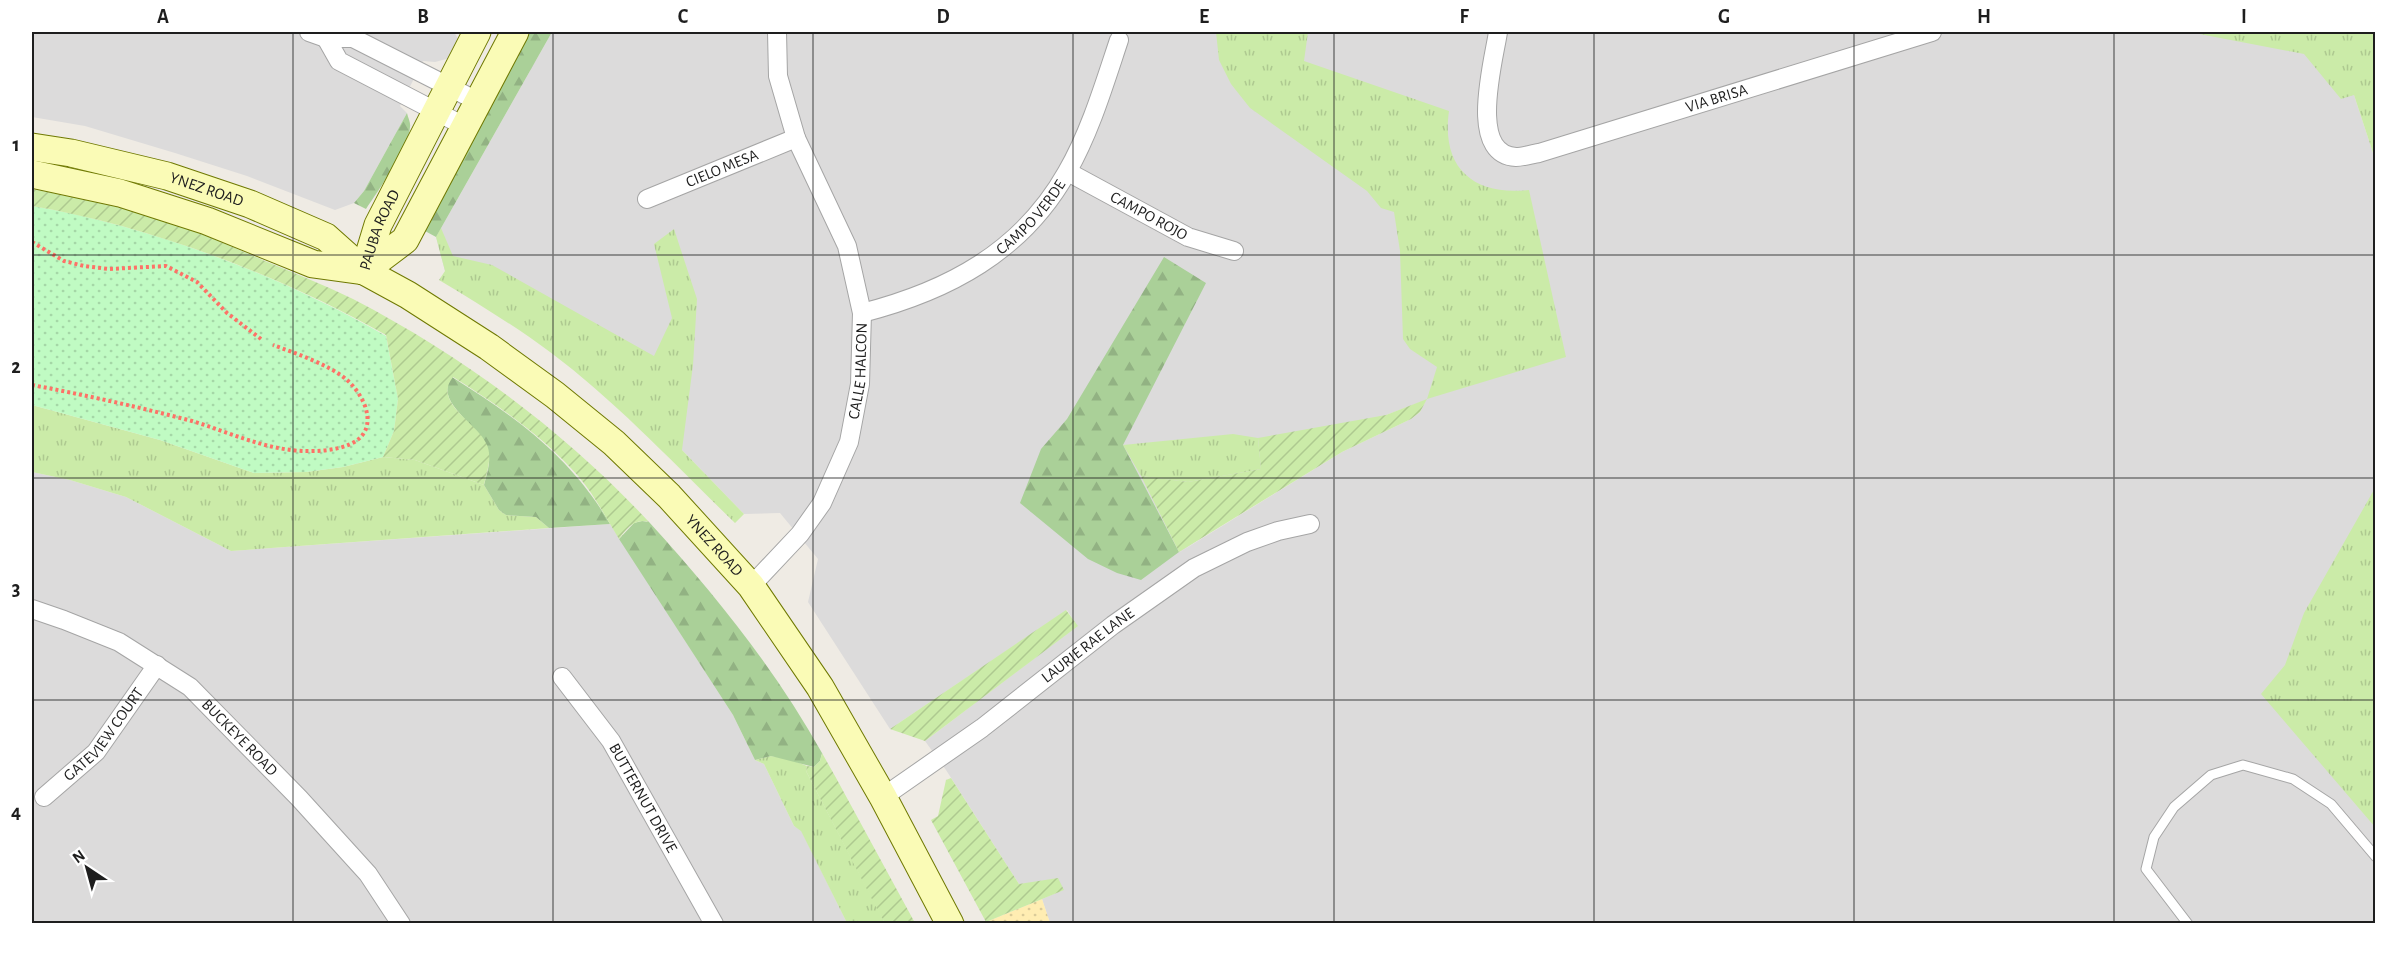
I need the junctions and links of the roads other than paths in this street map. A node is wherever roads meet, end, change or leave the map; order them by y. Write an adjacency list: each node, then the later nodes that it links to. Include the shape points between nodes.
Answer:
1 (477, 32): 8 (main road, PAUBA ROAD)
2 (515, 32): 9 (main road, PAUBA ROAD)
3 (777, 32): 12 (street, CALLE HALCON, via 778,75)
4 (1498, 32): 5 (street, VIA BRISA, via 1486,112 1490,135 1500,152 1515,157 1539,153)
5 (1932, 32)
6 (317, 35): 8 (street, via 352,38); 10 (street, via 339,60)
7 (1119, 40): 14 (street, CAMPO VERDE)
8 (448, 86): 9 (street); 10 (main road, PAUBA ROAD)
9 (477, 101): 11 (main road, PAUBA ROAD)
10 (435, 111): 11 (street); 18 (main road, PAUBA ROAD, via 378,225)
11 (464, 126): 18 (main road, PAUBA ROAD, via 405,240)
12 (796, 138): 16 (street, CIELO MESA); 19 (street, CALLE HALCON, via 847,246)
13 (32, 147): 18 (main road, YNEZ ROAD, via 167,176 250,204 326,237)
14 (1068, 172): 17 (street, CAMPO ROJO, via 1188,237); 19 (street, CAMPO VERDE, via 1026,229 982,263 945,286)
15 (32, 174): 18 (main road, YNEZ ROAD, via 120,193 207,221 313,264)
16 (647, 199)
17 (1234, 251)
18 (364, 271): 21 (main road, YNEZ ROAD, via 489,347 614,443 669,496)
19 (862, 313): 21 (street, CALLE HALCON, via 860,384 849,441 822,503 800,534)
20 (1310, 524): 26 (street, LAURIE RAE LANE, via 1247,542 1194,568 1113,624 982,728)
21 (751, 586): 26 (main road, YNEZ ROAD, via 820,687)
22 (32, 609): 23 (street, BUCKEYE ROAD, via 118,642)
23 (157, 665): 25 (street, GATEVIEW COURT, via 96,752); 28 (street, BUCKEYE ROAD, via 190,687 299,798 368,874)
24 (562, 676): 29 (street, BUTTERNUT DRIVE, via 610,741)
25 (44, 797)
26 (883, 797): 30 (main road, YNEZ ROAD)
27 (2376, 857): 31 (lane, via 2331,804 2293,779 2243,765 2211,775 2174,807 2154,837 2146,869)
28 (401, 924)
29 (714, 924)
30 (950, 924)
31 (2188, 924)

